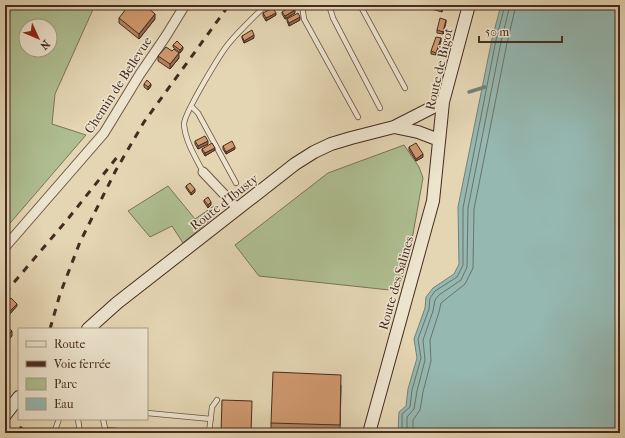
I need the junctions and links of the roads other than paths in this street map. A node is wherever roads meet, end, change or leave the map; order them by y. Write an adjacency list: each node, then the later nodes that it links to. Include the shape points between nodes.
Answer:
1 (185, 5): 18 (street, Chemin de Bellevue, via 104,133)
2 (280, 5): 7 (lane)
3 (302, 5): 12 (lane, via 304,19)
4 (329, 5): 11 (lane, via 333,18)
5 (360, 5): 8 (lane)
6 (469, 5): 9 (street, Route de Bigot)
7 (264, 7): 10 (lane, via 220,55)
8 (405, 88)
9 (443, 102): 13 (street); 14 (street, Route de Bigot)
10 (191, 106): 15 (lane, via 184,123 187,138); 16 (lane, via 198,113)
11 (380, 108)
12 (358, 117)
13 (394, 127): 14 (street); 17 (street, Route d'Ibusty, via 351,138 314,152)
14 (439, 140): 33 (street, Route des Salines, via 433,201)
15 (203, 172): 17 (street)
16 (236, 183)
17 (238, 209): 19 (street, Route d'Ibusty, via 117,303)
18 (5, 247)
19 (89, 328)
20 (18, 398): 23 (street)
21 (217, 400): 27 (lane, via 212,407)
22 (148, 413): 27 (lane)
23 (5, 415)
24 (58, 420): 29 (lane)
25 (78, 420): 30 (lane)
26 (103, 420): 28 (lane)
27 (211, 420): 32 (lane)
28 (106, 431): 31 (lane)
29 (54, 433)
30 (80, 433)
31 (145, 433)
32 (209, 433)
33 (369, 433)

